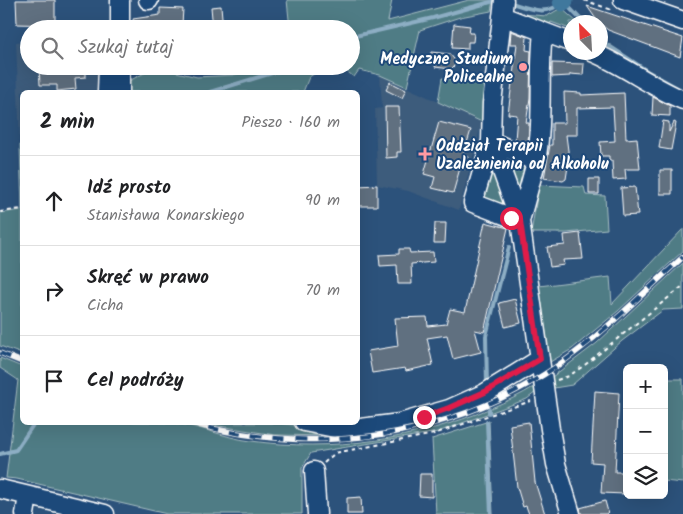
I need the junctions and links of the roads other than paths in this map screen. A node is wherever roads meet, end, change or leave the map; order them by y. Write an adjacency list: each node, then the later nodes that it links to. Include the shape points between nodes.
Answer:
1 (120, 0): 5 (street)
2 (623, 0): 3 (street)
3 (655, 6): 6 (street)
4 (503, 8): 7 (street); 15 (street)
5 (120, 20)
6 (683, 21)
7 (543, 32): 8 (street); 16 (street, via 540,61 542,134)
8 (563, 39)
9 (608, 59): 14 (street, via 654,87)
10 (108, 75): 12 (street)
11 (120, 75): 13 (street)
12 (107, 90)
13 (120, 90)
14 (683, 100)
15 (491, 141): 16 (street); 17 (street); 17 (street, via 473,203)
16 (536, 162): 17 (street)
17 (520, 221): 18 (street)
18 (540, 359): 19 (street, via 485,392 424,417 346,430); 26 (street, via 556,464)
19 (322, 425)
20 (314, 471): 25 (street)
21 (0, 489): 22 (street)
22 (28, 496): 23 (street); 24 (street)
23 (25, 514)
24 (105, 514)
25 (316, 514)
26 (571, 514)

